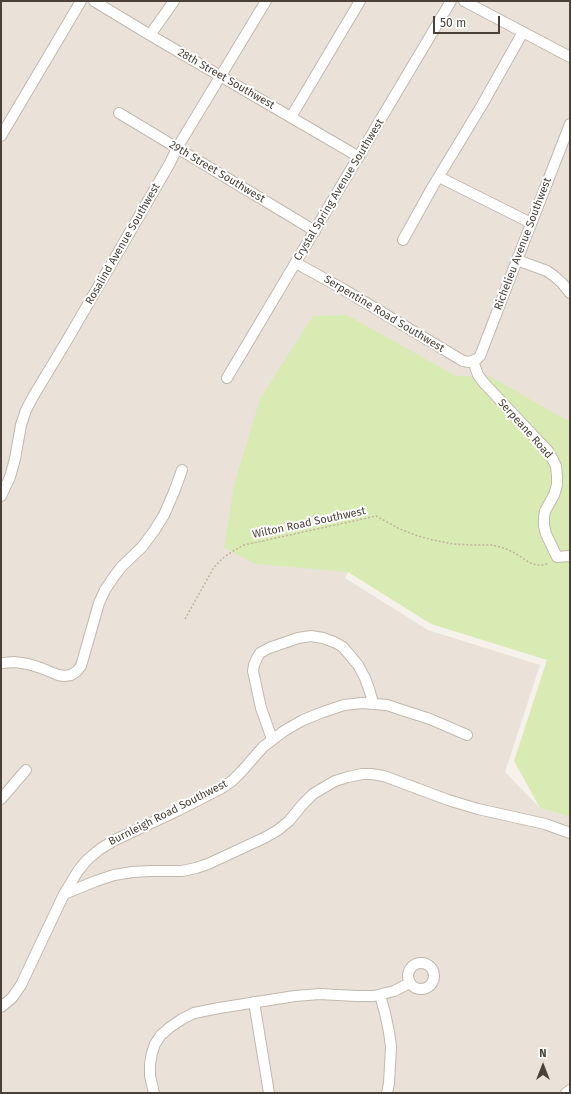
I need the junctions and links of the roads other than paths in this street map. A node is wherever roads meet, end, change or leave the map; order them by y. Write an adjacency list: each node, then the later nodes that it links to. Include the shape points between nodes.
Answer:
1 (81, 1): 15 (street)
2 (94, 1): 9 (street, 28th Street Southwest)
3 (174, 1): 9 (street)
4 (266, 1): 11 (street, Rosalind Avenue Southwest)
5 (360, 1): 13 (street)
6 (451, 1): 17 (street, Crystal Spring Avenue Southwest)
7 (464, 1): 8 (street)
8 (523, 32): 10 (street); 18 (street)
9 (150, 35): 11 (street, 28th Street Southwest)
10 (570, 57)
11 (220, 76): 13 (street, 28th Street Southwest); 16 (street, Rosalind Avenue Southwest)
12 (119, 113): 16 (street, 29th Street Southwest)
13 (291, 117): 17 (street, 28th Street Southwest)
14 (570, 124): 19 (street, Richelieu Avenue Southwest)
15 (1, 136)
16 (177, 148): 20 (street, 29th Street Southwest); 28 (street, Rosalind Avenue Southwest, via 31,400 21,426 10,477)
17 (359, 157): 20 (street, Crystal Spring Avenue Southwest)
18 (439, 177): 19 (street); 21 (street)
19 (531, 223): 22 (street, Richelieu Avenue Southwest)
20 (315, 231): 23 (street, Crystal Spring Avenue Southwest)
21 (403, 240)
22 (516, 260): 24 (street, via 547,271); 25 (street, Richelieu Avenue Southwest, via 480,356)
23 (296, 263): 25 (street, Serpentine Road Southwest, via 350,292 463,361); 26 (street, Crystal Spring Avenue Southwest)
24 (570, 293)
25 (473, 361): 29 (street, Serpeane Road, via 484,383 548,451 556,466 556,485 554,495 545,511 544,526 557,557)
26 (227, 378)
27 (182, 470): 30 (street, via 172,498 154,531 122,566 105,590 81,666 68,676 28,664)
28 (1, 496)
29 (570, 556)
30 (1, 663)
31 (373, 703): 32 (street, Burnleigh Road Southwest, via 430,719); 33 (street, Burnleigh Road Southwest, via 344,705 323,712 296,724); 33 (street, via 358,665 343,647 334,642 310,636 269,648 260,653 253,671 261,708)
32 (467, 735)
33 (272, 739): 37 (street, Burnleigh Road Southwest, via 232,781 220,789 100,848 78,871)
34 (26, 770): 35 (street)
35 (1, 799)
36 (570, 833): 37 (street, via 545,824 448,800 384,776 362,774 335,781 323,788 278,830 208,864 182,871 114,875)
37 (64, 894): 41 (street, Burnleigh Road Southwest, via 21,985 12,998)
38 (410, 983): 39 (street)
39 (380, 995): 40 (street, via 320,994); 45 (street, via 387,1019 390,1047)
40 (254, 1002): 43 (street, via 194,1013 161,1035 155,1044 150,1064); 44 (street)
41 (1, 1007)
42 (570, 1090): 46 (street)
43 (154, 1093)
44 (269, 1093)
45 (387, 1093)
46 (566, 1093)

